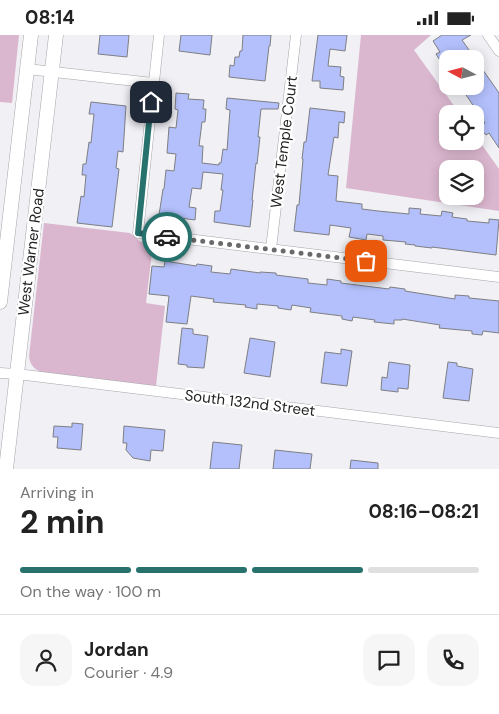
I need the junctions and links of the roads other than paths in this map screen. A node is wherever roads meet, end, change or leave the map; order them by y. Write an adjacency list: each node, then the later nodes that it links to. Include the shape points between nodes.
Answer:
1 (31, 35): 7 (main road, West Warner Road)
2 (56, 35): 8 (main road, West Warner Road)
3 (159, 35): 9 (street)
4 (296, 35): 10 (street, West Temple Court)
5 (488, 35): 6 (street)
6 (499, 51)
7 (27, 69): 8 (street); 12 (main road, West Warner Road)
8 (52, 72): 9 (street); 14 (main road, West Warner Road)
9 (153, 83): 10 (street, via 138,233)
10 (271, 249): 11 (street)
11 (499, 277)
12 (0, 302)
13 (0, 373): 14 (street, South 132nd Street)
14 (17, 374): 15 (street, South 132nd Street); 16 (main road, West Warner Road)
15 (499, 433)
16 (6, 469)

